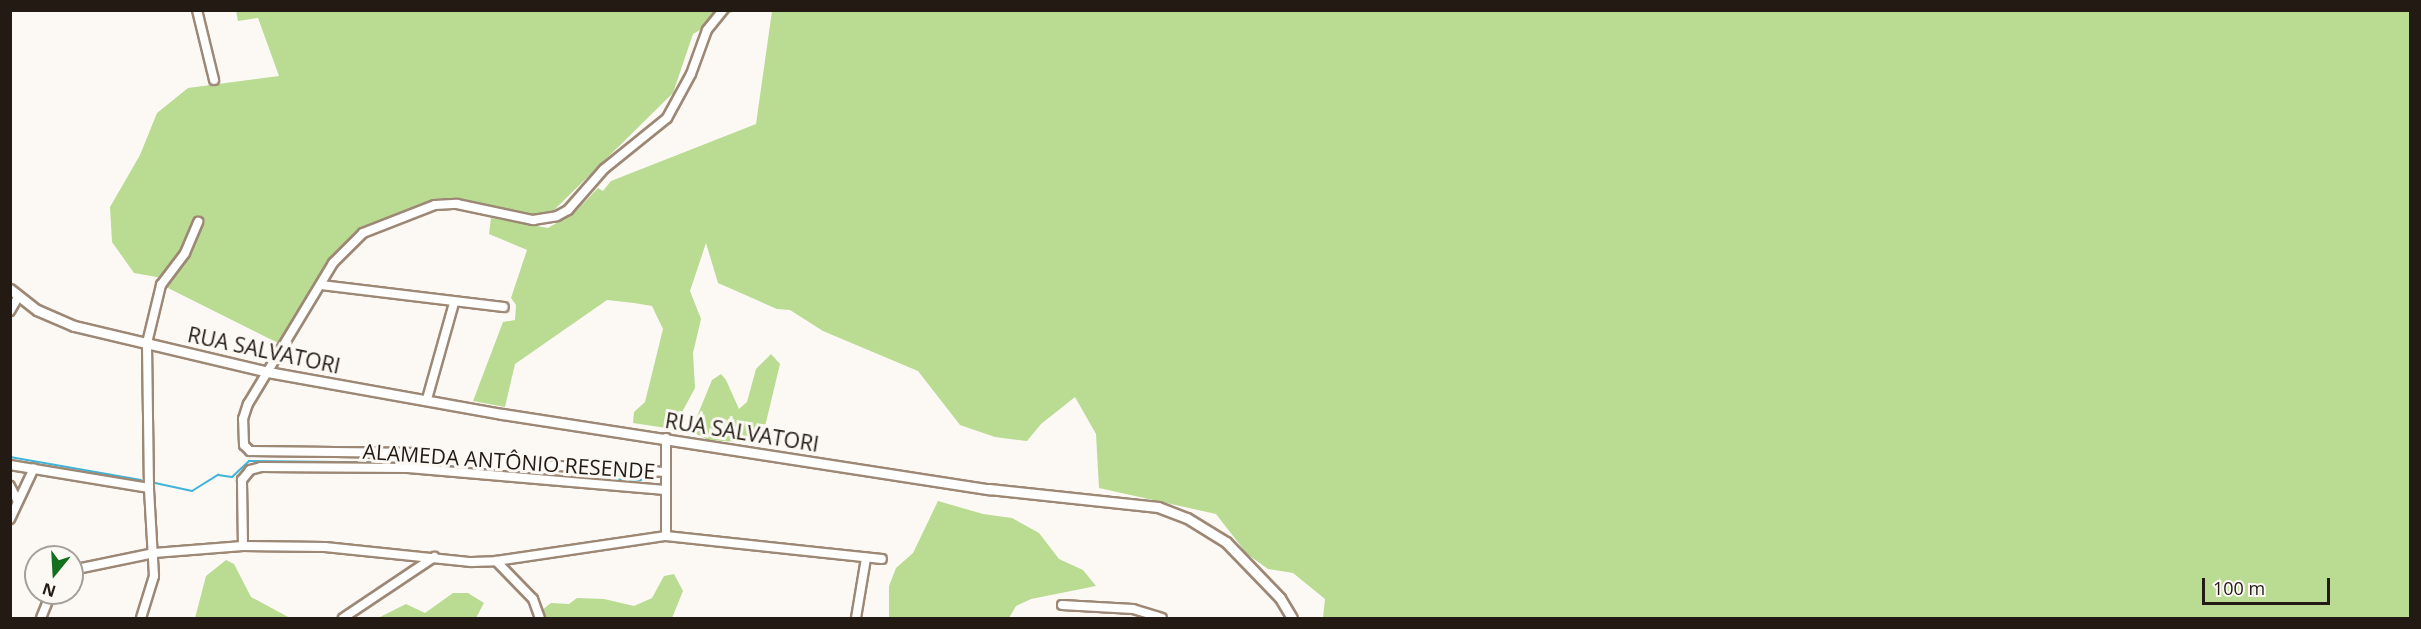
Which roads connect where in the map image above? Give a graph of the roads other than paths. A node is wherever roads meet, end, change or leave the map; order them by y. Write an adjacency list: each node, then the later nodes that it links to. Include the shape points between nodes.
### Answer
1 (197, 10): 3 (street)
2 (723, 10): 5 (street, via 707,30 691,74 667,118 604,170 568,210 533,220 457,204 407,213 363,233 333,263)
3 (214, 80)
4 (198, 222): 11 (street, via 185,253 161,285)
5 (321, 285): 8 (street); 12 (street)
6 (10, 289): 7 (street, RUA SALVATORI)
7 (18, 297): 10 (street); 11 (street, RUA SALVATORI, via 74,326)
8 (454, 303): 9 (street); 13 (street)
9 (504, 307)
10 (10, 311)
11 (147, 343): 12 (street, RUA SALVATORI); 21 (street)
12 (268, 372): 13 (street, RUA SALVATORI); 15 (street, ALAMEDA ANTÔNIO RESENDE, via 248,404 242,425 246,449 261,453)
13 (427, 399): 14 (street, RUA SALVATORI)
14 (666, 438): 19 (street); 40 (street, RUA SALVATORI, via 989,489 1158,507 1226,542 1280,598)
15 (418, 453)
16 (10, 465): 18 (street)
17 (540, 465): 19 (street, ALAMEDA ANTÔNIO RESENDE)
18 (34, 468): 21 (street); 23 (street)
19 (666, 472): 22 (street)
20 (10, 486): 23 (street)
21 (148, 488): 27 (street)
22 (665, 490): 25 (street); 26 (street, ALAMEDA ANTÔNIO RESENDE, via 408,468 261,467 250,470 242,480)
23 (17, 501): 24 (street)
24 (10, 519)
25 (666, 536): 29 (street); 31 (street)
26 (243, 546): 27 (street); 28 (street)
27 (154, 553): 32 (street); 35 (street, via 154,576)
28 (434, 557): 31 (street); 34 (street)
29 (866, 558): 30 (street); 38 (street)
30 (882, 559)
31 (496, 561): 37 (street, via 533,599)
32 (84, 568)
33 (1062, 605): 39 (street, via 1133,609)
34 (352, 616): 36 (street)
35 (141, 618)
36 (343, 618)
37 (540, 618)
38 (856, 618)
39 (1162, 618)
40 (1292, 618)

